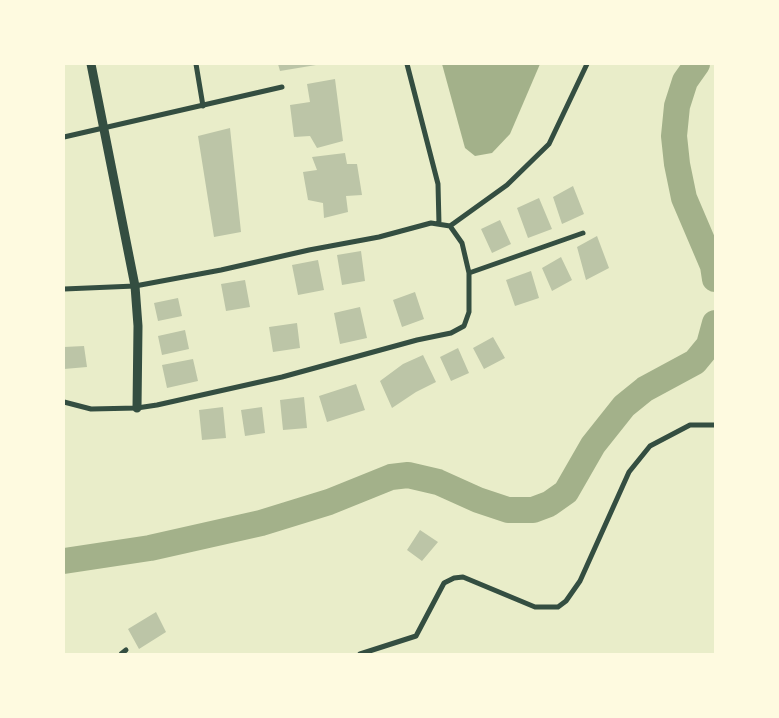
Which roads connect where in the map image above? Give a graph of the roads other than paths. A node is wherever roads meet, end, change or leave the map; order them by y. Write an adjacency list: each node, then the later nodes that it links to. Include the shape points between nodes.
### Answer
1 (91, 64): 7 (street)
2 (196, 64): 6 (street)
3 (407, 64): 9 (street, via 438,184)
4 (587, 64): 10 (street, via 549,144 507,185)
5 (282, 87): 6 (street)
6 (203, 106): 7 (street)
7 (104, 129): 8 (street); 13 (street)
8 (64, 137)
9 (439, 224): 10 (street); 13 (street, via 431,223 379,237)
10 (450, 226): 12 (street, via 462,243)
11 (583, 233): 12 (street)
12 (469, 274): 16 (street, via 469,312 464,326 451,334 272,379)
13 (135, 286): 14 (street); 16 (street, via 138,326)
14 (64, 288)
15 (64, 402): 16 (street, via 91,409)
16 (136, 408)
17 (715, 424): 20 (street, via 690,425 650,446 628,472 580,581 558,607 535,607 463,577 454,578 444,583 416,636)
18 (126, 650): 19 (street)
19 (121, 654)
20 (360, 654)

